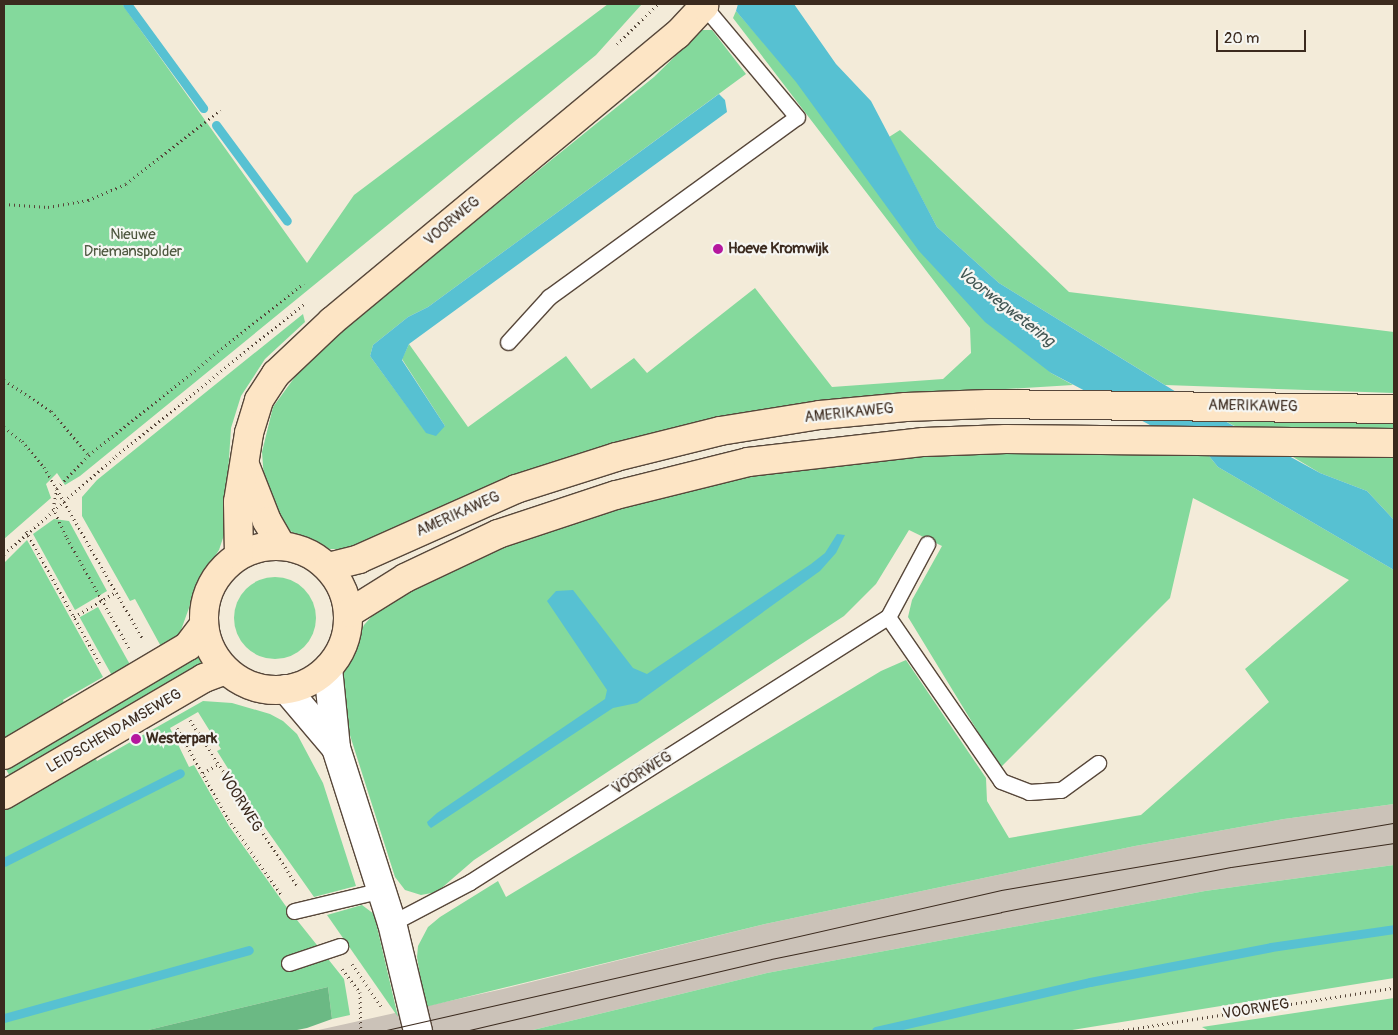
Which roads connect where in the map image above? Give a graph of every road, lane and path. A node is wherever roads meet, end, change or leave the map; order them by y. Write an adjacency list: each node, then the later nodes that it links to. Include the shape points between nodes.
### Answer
1 (704, 5): 5 (lane, VOORWEG, via 798,117 549,297); 11 (main road, VOORWEG, via 677,34 304,346 276,374 258,400)
2 (220, 110): 3 (path, via 126,184 88,200 56,206)
3 (4, 204)
4 (304, 282): 10 (path)
5 (508, 342)
6 (4, 380): 10 (path, via 51,411)
7 (1394, 409): 20 (main road, AMERIKAWEG, via 1066,404 906,407 820,415 720,431 616,457 516,489 359,559)
8 (4, 427): 12 (path, via 37,457)
9 (1394, 443): 23 (main road, via 1006,439 924,442 748,462 616,495 498,534 405,578)
10 (89, 455): 12 (path)
11 (245, 465): 17 (main road, VOORWEG, via 267,520); 19 (main road, VOORWEG, via 238,502)
12 (57, 488): 13 (path); 14 (path)
13 (65, 501): 14 (path); 21 (path)
14 (53, 508): 15 (path); 22 (path)
15 (26, 532): 18 (path); 24 (path)
16 (928, 544): 25 (lane, VOORWEG)
17 (282, 545): 19 (main road, via 260,547); 20 (main road, via 307,552)
18 (4, 554)
19 (239, 556): 26 (main road, via 221,570 209,590)
20 (328, 567): 23 (main road, via 342,588)
21 (116, 592): 22 (path); 27 (path)
22 (102, 599): 24 (path); 28 (path)
23 (349, 613): 30 (main road, via 344,643)
24 (74, 617): 29 (path)
25 (888, 617): 37 (lane, via 1001,782 1029,792 1061,790); 43 (lane, VOORWEG, via 470,882)
26 (204, 625): 31 (main road, via 208,642); 36 (main road, via 188,646)
27 (145, 642)
28 (130, 650)
29 (101, 665)
30 (328, 668): 32 (main road, via 301,686); 35 (street)
31 (226, 670): 32 (main road, via 254,687); 39 (main road, LEIDSCHENDAMSEWEG, via 204,678)
32 (286, 690): 35 (street)
33 (190, 720): 38 (path, VOORWEG)
34 (177, 727): 38 (path, via 203,773)
35 (336, 748): 40 (street)
36 (4, 755)
37 (1098, 763)
38 (217, 765): 41 (path, VOORWEG)
39 (4, 795)
40 (382, 890): 41 (lane); 43 (street)
41 (312, 907): 42 (lane)
42 (294, 911)
43 (392, 923): 48 (street)
44 (340, 946): 45 (lane); 47 (path)
45 (289, 963)
46 (1394, 988): 49 (path, VOORWEG)
47 (384, 1011)
48 (418, 1031)
49 (1118, 1031)

